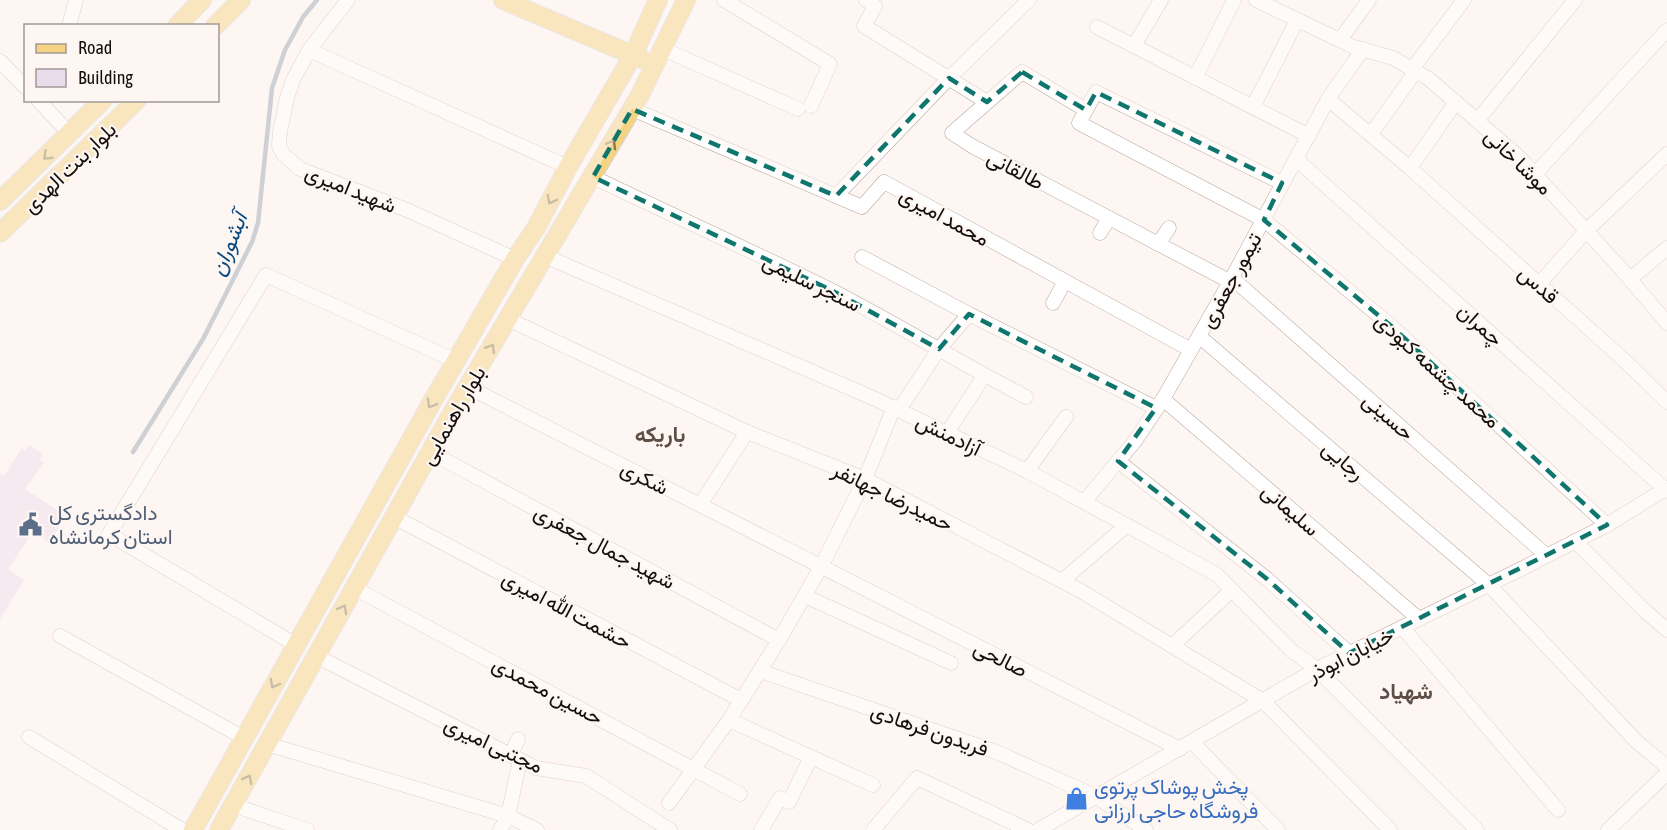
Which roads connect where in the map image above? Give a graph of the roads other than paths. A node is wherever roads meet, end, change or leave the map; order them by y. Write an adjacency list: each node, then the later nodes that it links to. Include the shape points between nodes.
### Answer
1 (76, 0): 18 (street)
2 (202, 0): 19 (main road)
3 (241, 0): 20 (main road)
4 (348, 0): 26 (street, شهید امیری)
5 (503, 0): 27 (main road)
6 (658, 0): 27 (main road, بلوار راهنمایی)
7 (686, 0): 28 (main road, بلوار راهنمایی)
8 (724, 0): 28 (street, via 830,64 805,107)
9 (866, 0): 31 (street, via 875,6 864,26)
10 (1029, 0): 31 (street)
11 (1161, 0): 24 (street)
12 (1234, 0): 32 (street)
13 (1369, 0): 23 (street)
14 (1464, 0): 30 (street)
15 (1575, 0): 43 (street)
16 (1265, 2): 17 (street, موشا خانی)
17 (1298, 20): 23 (street, موشا خانی); 40 (street)
18 (70, 24)
19 (179, 24)
20 (217, 24)
21 (1097, 27): 24 (street)
22 (1667, 30): 51 (street)
23 (1340, 40): 25 (street, موشا خانی)
24 (1134, 46): 32 (street)
25 (1363, 49): 30 (street, موشا خانی, via 1393,58); 34 (street, تیمور جعفری)
26 (309, 50): 49 (street); 66 (street, شهید امیری, via 293,80 280,132 279,146 287,159 300,169 407,210)
27 (633, 56): 28 (main road); 49 (main road, بلوار راهنمایی)
28 (659, 57): 41 (main road, بلوار راهنمایی)
29 (0, 61): 33 (street)
30 (1414, 70): 38 (street, موشا خانی); 45 (street)
31 (950, 78): 37 (street); 54 (street)
32 (1195, 78): 40 (street)
33 (24, 86)
34 (1328, 99): 45 (street, قدس); 46 (street, تیمور جعفری)
35 (101, 102): 44 (main road, بلوار بنت الهدی)
36 (135, 102): 60 (main road, بلوار بنت الهدی)
37 (987, 102): 42 (street, طالقانی, via 1022,72); 56 (street, طالقانی, via 952,133)
38 (1456, 102): 43 (street, موشا خانی); 50 (street)
39 (42, 103): 44 (street)
40 (1253, 107): 46 (street)
41 (632, 109): 52 (main road, بلوار راهنمایی, one-way to 41); 54 (street, محمد امیری)
42 (1086, 110): 53 (street, via 1096,92); 57 (street, محمد چشمه کبودی, via 1079,123)
43 (1477, 120): 51 (street, موشا خانی)
44 (70, 134): 55 (main road, بلوار بنت الهدی, one-way to 55)
45 (1371, 134): 50 (street, قدس)
46 (1309, 136): 48 (street, تیمور جعفری)
47 (1667, 154): 59 (street)
48 (1296, 159): 53 (street, تیمور جعفری); 92 (street, چمران)
49 (568, 167): 66 (main road, بلوار راهنمایی, one-way to 66)
50 (1410, 168): 70 (street, قدس)
51 (1535, 174): 59 (street, موشا خانی)
52 (593, 177): 64 (main road, بلوار راهنمایی); 76 (street, سنجر سلیمی, via 831,290)
53 (1282, 183): 57 (street, تیمور جعفری)
54 (836, 196): 69 (street, محمد امیری, via 862,207 884,182)
55 (0, 201)
56 (1109, 218): 61 (street); 62 (street, طالقانی)
57 (1264, 220): 68 (street, تیمور جعفری); 97 (street, محمد چشمه کبودی, via 1390,325)
58 (1169, 228): 62 (street)
59 (1586, 231): 67 (street, موشا خانی); 70 (street)
60 (0, 233)
61 (1100, 233)
62 (1158, 244): 68 (street, طالقانی)
63 (1667, 248): 67 (street)
64 (545, 256): 73 (main road, بلوار راهنمایی); 84 (street, آزادمنش)
65 (862, 256): 72 (street)
66 (515, 259): 78 (main road, بلوار راهنمایی)
67 (1630, 279): 74 (street, موشا خانی)
68 (1231, 280): 75 (street, تیمور جعفری); 99 (street, حسینی)
69 (1065, 281): 71 (street); 77 (street, محمد امیری)
70 (1539, 284): 82 (street, قدس)
71 (1053, 303)
72 (969, 314): 76 (street); 83 (street)
73 (508, 318): 80 (main road, بلوار راهنمایی, one-way to 73); 86 (street, حمیدرضا جهانفر)
74 (1667, 323)
75 (1199, 336): 77 (street, تیمور جعفری); 102 (street, رجایی)
76 (939, 349): 79 (street, سنجر سلیمی); 84 (street)
77 (1191, 350): 83 (street, تیمور جعفری)
78 (456, 361): 111 (main road, بلوار راهنمایی, one-way to 111); 111 (street, via 266,275 109,534)
79 (984, 376): 81 (street, سنجر سلیمی); 87 (street)
80 (468, 387): 88 (main road, بلوار راهنمایی); 94 (street, شکری)
81 (1026, 397)
82 (1667, 402)
83 (1160, 404): 89 (street, تیمور جعفری); 106 (street, سلیمانی)
84 (896, 409): 87 (street, آزادمنش); 91 (street)
85 (1066, 417): 90 (street)
86 (747, 432): 91 (street, حمیدرضا جهانفر); 94 (street)
87 (947, 433): 90 (street, آزادمنش)
88 (430, 452): 95 (main road, بلوار راهنمایی); 110 (street, شهید جمال جعفری)
89 (1118, 460): 93 (street, تیمور جعفری); 113 (street, via 1267,579)
90 (1027, 471): 93 (street, آزادمنش)
91 (865, 479): 100 (street); 101 (street, حمیدرضا جهانفر)
92 (1666, 489): 97 (street, خیابان ابوذر)
93 (1084, 502): 96 (street, آزادمنش)
94 (700, 505): 100 (street, شکری)
95 (394, 517): 103 (main road, بلوار راهنمایی); 118 (street, حشمت الله امیری)
96 (1126, 525): 101 (street); 104 (street, آزادمنش, via 1216,574)
97 (1607, 525): 98 (street, خیابان ابوذر)
98 (1575, 541): 99 (street, خیابان ابوذر); 108 (street)
99 (1546, 555): 102 (street, خیابان ابوذر)
100 (821, 567): 105 (street); 125 (street, صالحی)
101 (1062, 581): 112 (street, حمیدرضا جهانفر)
102 (1489, 585): 106 (street, خیابان ابوذر); 128 (street, رجایی, via 1636,741)
103 (354, 588): 114 (main road, بلوار راهنمایی, one-way to 103); 129 (street, حسین محمدی)
104 (1232, 590): 112 (street); 116 (street, آزادمنش, via 1292,651)
105 (805, 596): 110 (street); 115 (street)
106 (1419, 619): 107 (street, خیابان ابوذر)
107 (1402, 627): 113 (street, خیابان ابوذر); 136 (street)
108 (1667, 630)
109 (60, 636): 122 (street)
110 (779, 640): 117 (street)
111 (296, 645): 122 (main road, بلوار راهنمایی, one-way to 122)
112 (1172, 646): 119 (street, حمیدرضا جهانفر)
113 (1349, 653): 116 (street, خیابان ابوذر)
114 (316, 656): 124 (main road, بلوار راهنمایی); 127 (street, مجتبی امیری)
115 (951, 663)
116 (1317, 669): 119 (street, خیابان ابوذر); 152 (street, آزادمنش)
117 (760, 671): 118 (street); 133 (street, فریدون فرهادی, via 994,752)
118 (741, 700): 120 (street)
119 (1263, 701): 125 (street, خیابان ابوذر); 151 (street, حمیدرضا جهانفر)
120 (729, 720): 126 (street); 129 (street)
121 (29, 737): 138 (street)
122 (244, 738): 139 (main road, بلوار راهنمایی)
123 (518, 739): 127 (street)
124 (267, 744): 135 (main road, بلوار راهنمایی, one-way to 124); 137 (street)
125 (1186, 745): 133 (street, خیابان ابوذر); 150 (street, صالحی)
126 (811, 757): 131 (street); 145 (street, via 789,802 780,798)
127 (516, 758): 137 (street); 144 (street, مجتبی امیری, via 536,768 586,777)
128 (1667, 766)
129 (694, 768): 132 (street, حسین محمدی); 134 (street)
130 (1667, 773): 153 (street)
131 (873, 785)
132 (741, 794)
133 (1095, 796): 148 (street, خیابان ابوذر); 149 (street, فریدون فرهادی)
134 (669, 803)
135 (233, 805): 140 (main road, بلوار راهنمایی); 141 (street)
136 (1558, 810)
137 (508, 816): 142 (street); 143 (street)
138 (182, 830)
139 (192, 830)
140 (219, 830)
141 (307, 830)
142 (500, 830)
143 (537, 830)
144 (670, 830)
145 (761, 830)
146 (873, 830): 147 (street, via 917,778)
147 (1028, 830)
148 (1038, 830)
149 (1146, 830)
150 (1278, 830)
151 (1390, 830)
152 (1477, 830)
153 (1608, 830)

